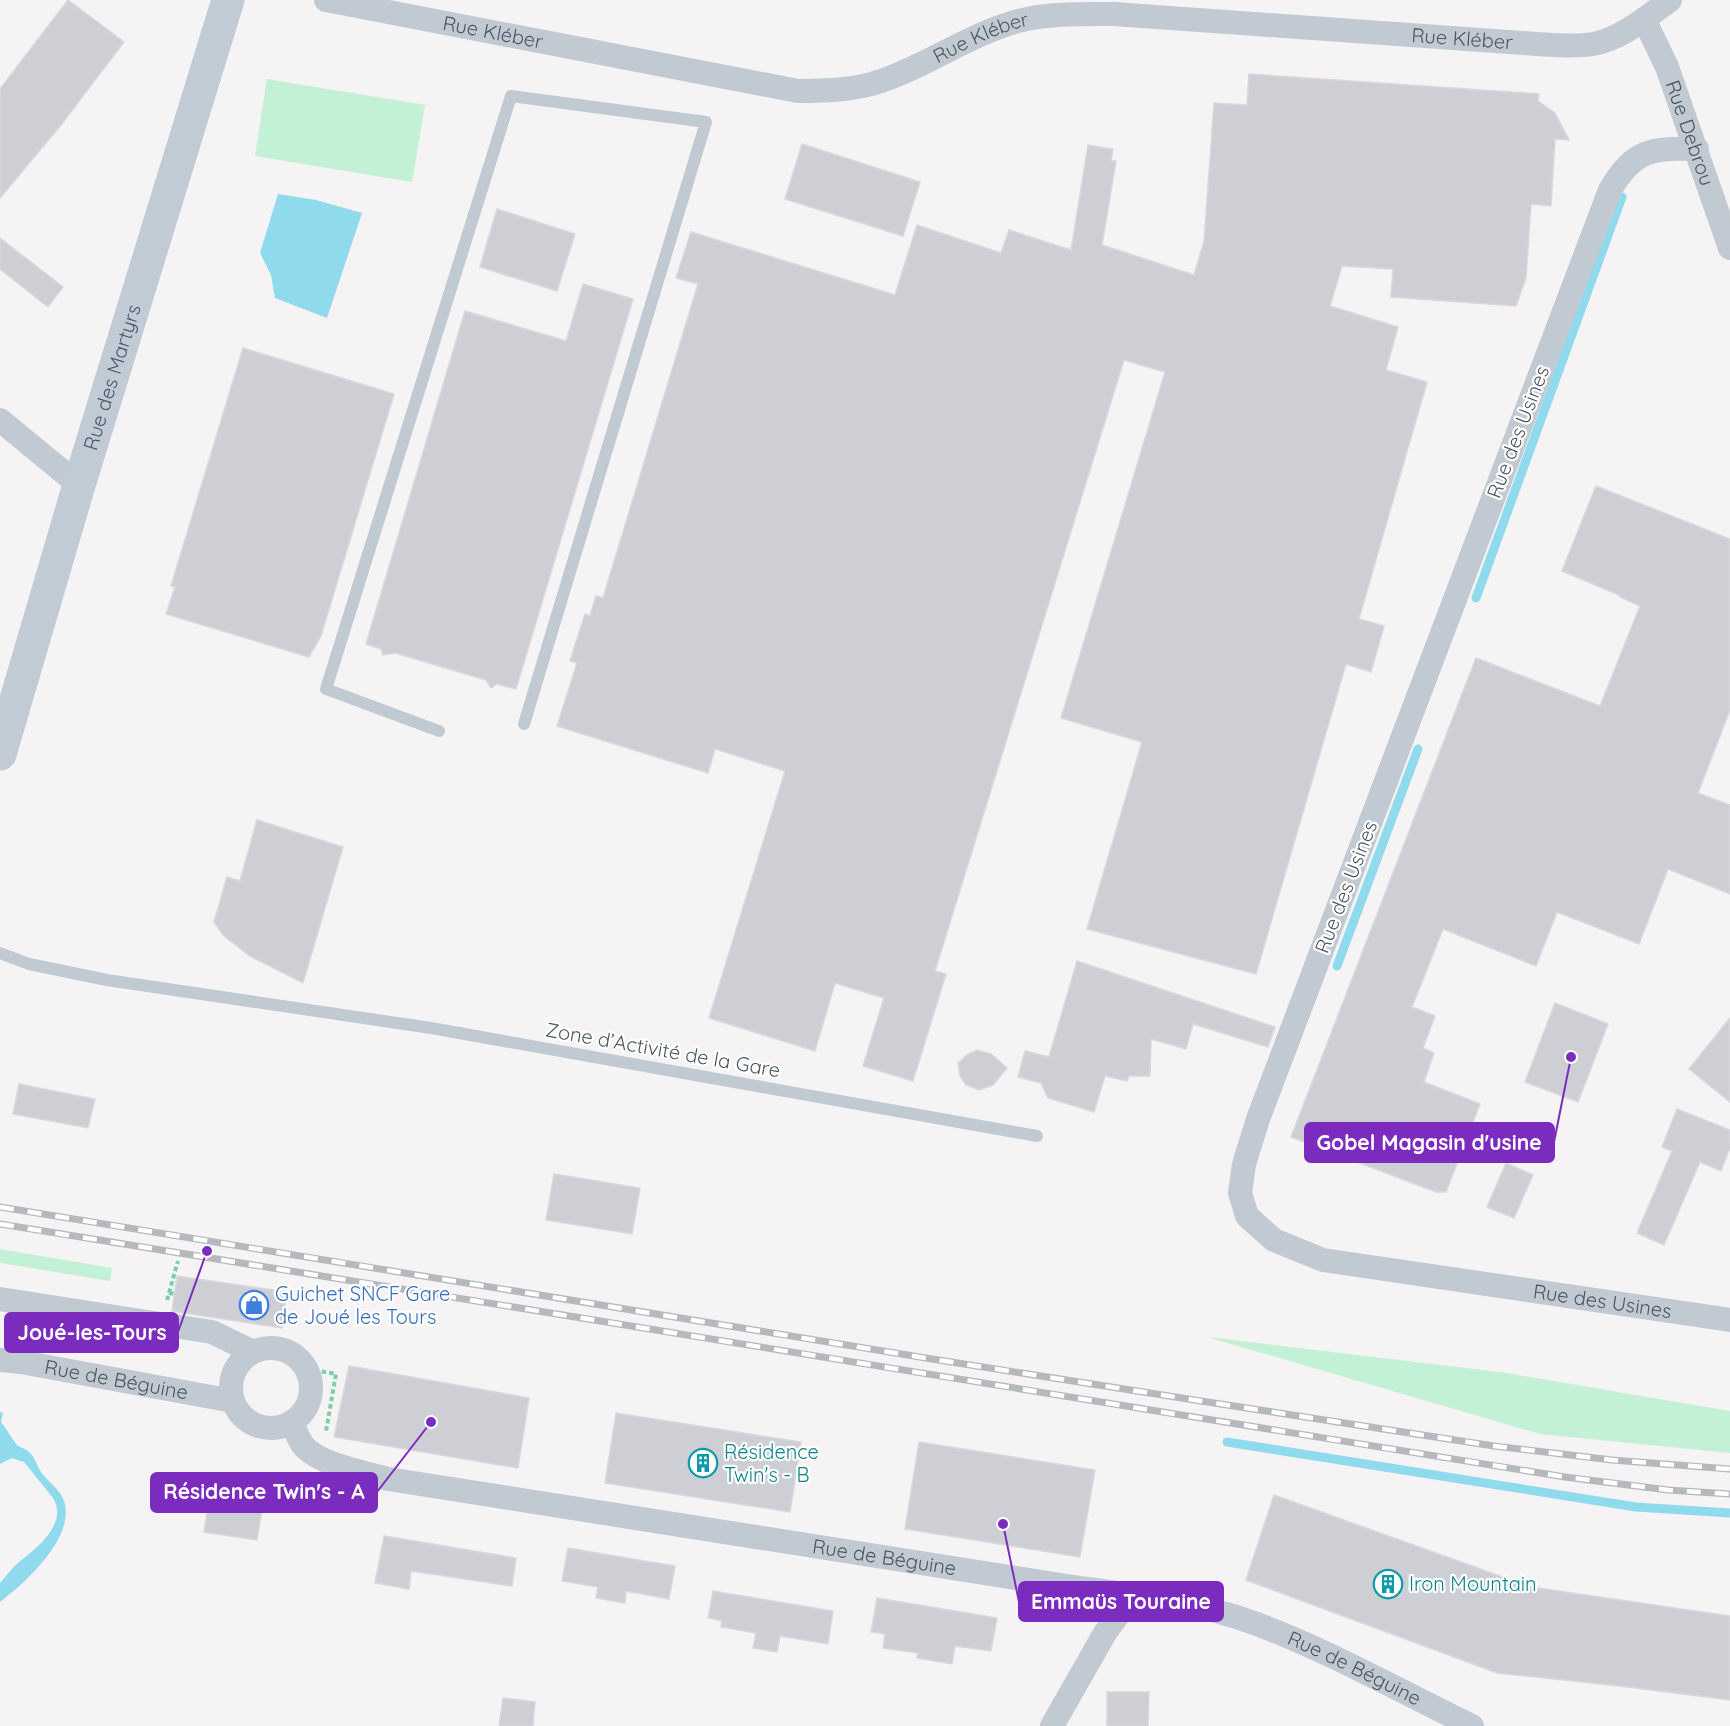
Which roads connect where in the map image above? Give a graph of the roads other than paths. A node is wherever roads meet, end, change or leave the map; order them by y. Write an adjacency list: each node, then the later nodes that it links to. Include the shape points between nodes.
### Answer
1 (228, 0): 8 (main road, Rue des Martyrs)
2 (326, 0): 4 (street, Rue Kléber, via 810,91 881,81 996,28 1047,15 1114,14 1563,46 1609,39)
3 (1670, 0): 4 (street, Rue Kléber)
4 (1646, 10): 5 (street, Rue Debrou)
5 (1697, 148): 6 (street, Rue Debrou); 15 (street, Rue des Usines, via 1649,152 1630,162 1610,190 1258,1119 1244,1164 1240,1194 1247,1216 1274,1240 1323,1260)
6 (1730, 248)
7 (0, 420): 8 (street)
8 (79, 485): 11 (main road, Rue des Martyrs)
9 (524, 724): 10 (lane, via 706,122 511,96 326,689)
10 (440, 731)
11 (0, 754)
12 (0, 954): 13 (lane, Zone d’Activité de la Gare, via 107,980 431,1028)
13 (1037, 1136)
14 (0, 1299): 16 (street, via 213,1332)
15 (1730, 1320)
16 (253, 1352): 18 (street, via 236,1367 232,1378); 19 (street, via 280,1348 293,1353 307,1369 312,1388 310,1402)
17 (0, 1360): 18 (street, Rue de Béguine)
18 (233, 1401): 19 (street, via 238,1412 257,1426 281,1427)
19 (292, 1423): 20 (street, Rue de Béguine, via 312,1453 334,1464 388,1479)
20 (1132, 1596): 21 (street, via 1105,1633); 22 (street, Rue de Béguine, via 1180,1602 1253,1622)
21 (1052, 1726)
22 (1472, 1726)

